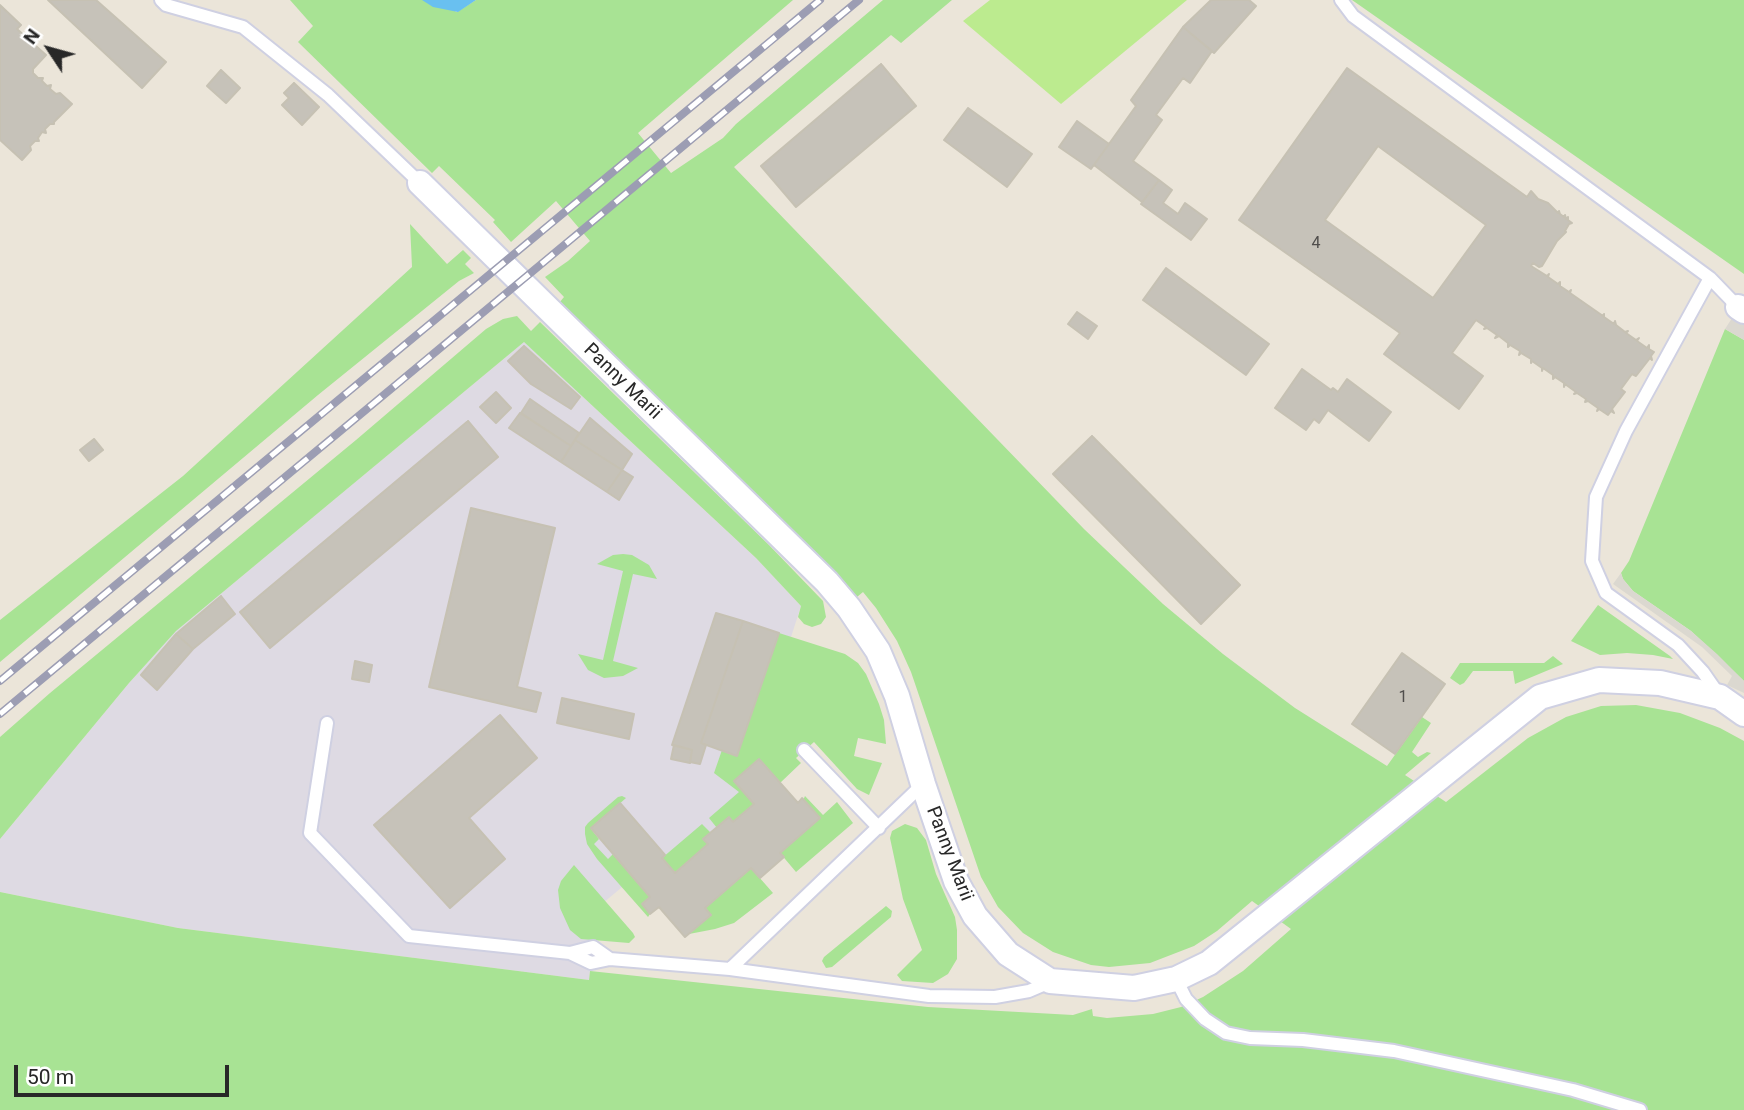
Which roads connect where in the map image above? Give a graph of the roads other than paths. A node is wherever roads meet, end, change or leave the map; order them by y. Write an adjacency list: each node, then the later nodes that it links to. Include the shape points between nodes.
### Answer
1 (161, 0): 3 (lane, via 243,27 328,95)
2 (1341, 0): 4 (lane, via 1353,16)
3 (420, 183): 10 (street, Panny Marii, via 849,608 878,651 897,696)
4 (1710, 278): 5 (lane); 6 (lane, via 1626,431 1596,497 1592,561 1606,593 1678,645)
5 (1741, 309)
6 (1720, 697): 7 (street, Panny Marii); 13 (street, Panny Marii, via 1660,683 1599,680 1540,697 1209,963)
7 (1744, 715)
8 (327, 723): 12 (lane, via 310,834 410,936 570,953 591,963 610,959)
9 (804, 750): 11 (lane)
10 (923, 785): 11 (lane); 14 (street, Panny Marii, via 956,881 975,916 1008,954)
11 (879, 828): 12 (lane)
12 (730, 969): 14 (lane, via 929,996 995,997 1029,991)
13 (1176, 979): 14 (street, Panny Marii, via 1134,988); 15 (lane, via 1186,999 1226,1033 1394,1051 1573,1090)
14 (1050, 981)
15 (1640, 1110)

